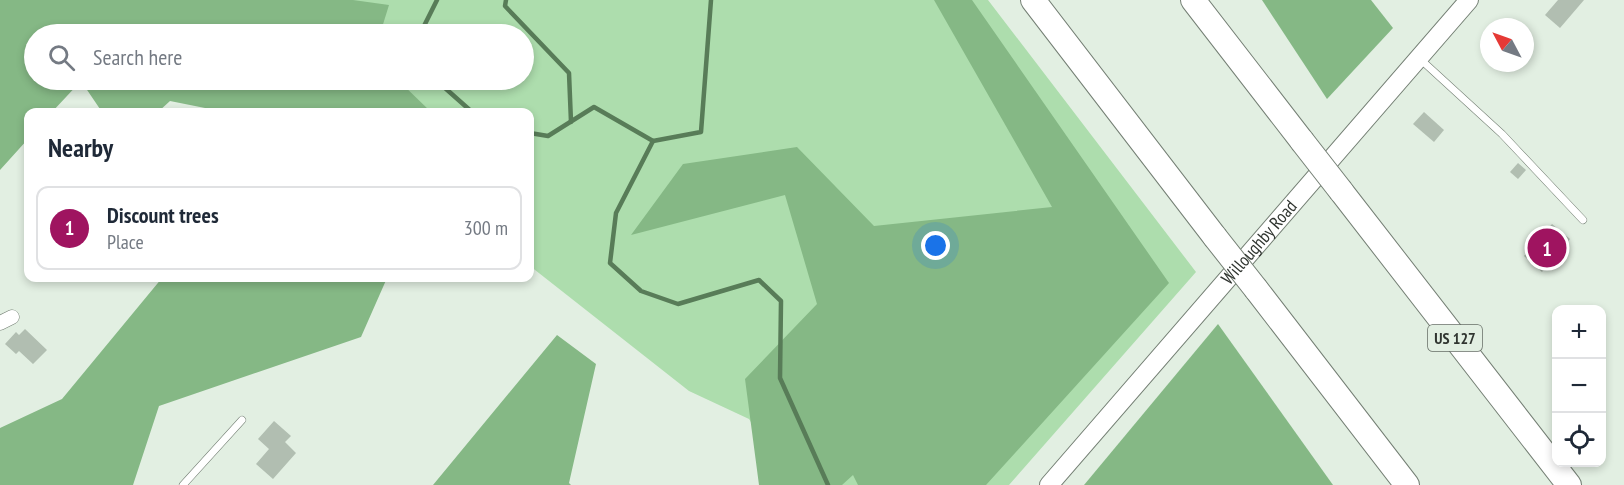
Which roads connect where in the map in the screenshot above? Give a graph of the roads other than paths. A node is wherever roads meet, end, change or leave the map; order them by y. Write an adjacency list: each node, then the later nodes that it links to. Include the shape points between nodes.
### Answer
1 (1033, 0): 9 (highway, bridge)
2 (1193, 0): 10 (highway, US 127, bridge)
3 (1468, 0): 4 (street, Willoughby Road)
4 (1419, 58): 5 (lane, via 1502,134); 8 (street, Willoughby Road)
5 (1583, 220)
6 (243, 420): 7 (lane)
7 (183, 485)
8 (1049, 485)
9 (1407, 485)
10 (1569, 485)

